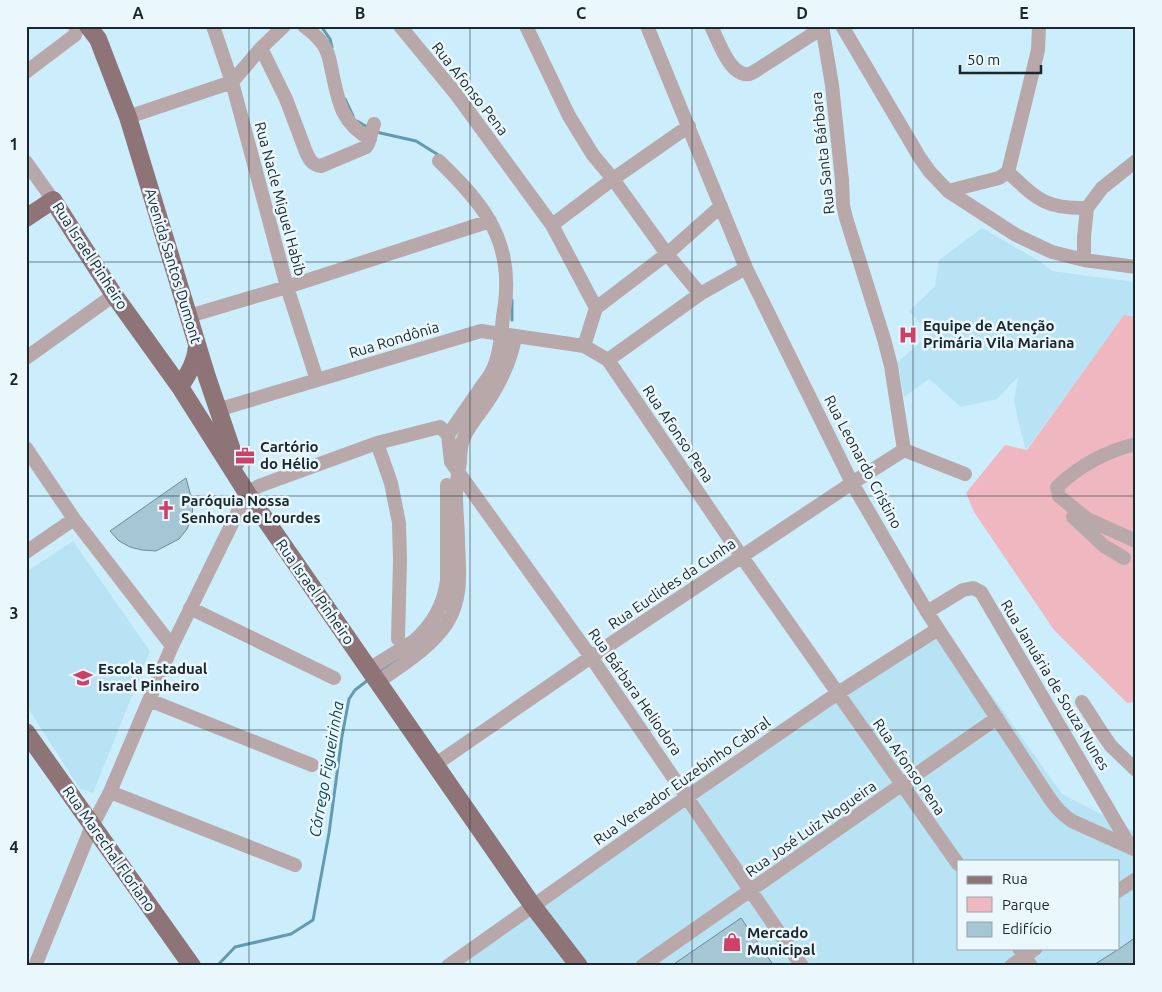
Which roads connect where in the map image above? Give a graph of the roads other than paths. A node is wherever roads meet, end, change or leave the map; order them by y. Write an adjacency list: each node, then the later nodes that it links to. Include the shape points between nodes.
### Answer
1 (75, 26): 14 (street, via 75,35)
2 (213, 26): 15 (street, Rua Nacle Miguel Habib)
3 (284, 26): 13 (street)
4 (304, 26): 19 (street, via 319,38 327,51 340,107 348,122)
5 (400, 26): 31 (street, Rua Afonso Pena, via 456,94)
6 (526, 26): 24 (street, via 569,116 593,156)
7 (647, 26): 18 (street, Rua Leonardo Cristino)
8 (711, 26): 11 (street, via 727,60 747,74)
9 (842, 26): 25 (street, via 920,158)
10 (1039, 26): 23 (street, via 1038,50)
11 (822, 27): 54 (street, Rua Santa Bárbara, via 832,85 844,205 891,366)
12 (95, 31): 16 (main road, Avenida Santos Dumont)
13 (261, 48): 15 (street); 19 (street, via 314,164 321,166 363,148)
14 (26, 72)
15 (232, 82): 16 (street); 36 (street, Rua Nacle Miguel Habib)
16 (128, 117): 40 (main road, Avenida Santos Dumont)
17 (374, 124): 19 (street)
18 (688, 126): 24 (street); 27 (street, Rua Leonardo Cristino)
19 (370, 139)
20 (439, 161): 30 (street, via 471,194)
21 (1136, 161): 28 (street, via 1102,188)
22 (26, 162): 26 (street, Rua Israel Pinheiro)
23 (1008, 172): 25 (street, via 999,178); 28 (street, via 1038,198 1064,208)
24 (613, 179): 31 (street); 32 (street)
25 (948, 191): 33 (street, via 1016,235 1052,252)
26 (53, 200): 29 (main road); 38 (main road, Rua Israel Pinheiro)
27 (721, 206): 32 (street); 35 (street, Rua Leonardo Cristino)
28 (1086, 208): 33 (street)
29 (26, 218)
30 (490, 221): 36 (street); 41 (street, via 499,238 505,263)
31 (552, 225): 39 (street, Rua Afonso Pena)
32 (667, 254): 37 (street); 39 (street)
33 (1084, 260): 34 (street)
34 (1136, 267)
35 (746, 268): 37 (street); 57 (street, Rua Leonardo Cristino)
36 (287, 287): 40 (street); 46 (street, Rua Nacle Miguel Habib)
37 (700, 294): 45 (street)
38 (114, 295): 44 (street); 48 (main road, Rua Israel Pinheiro)
39 (596, 308): 43 (street)
40 (189, 316): 42 (main road, Avenida Santos Dumont)
41 (508, 334): 43 (street, Rua Rondônia); 46 (street, Rua Rondônia, via 474,332); 50 (street, via 491,373); 55 (street, via 512,349 505,369 464,437)
42 (197, 343): 47 (main road, Avenida Santos Dumont); 48 (main road, via 195,360)
43 (584, 346): 45 (street, Rua Afonso Pena)
44 (26, 358)
45 (608, 360): 63 (street, Rua Afonso Pena)
46 (317, 380): 49 (street, Rua Rondônia)
47 (209, 383): 48 (main road, via 198,374); 48 (main road, via 206,394 197,397); 49 (main road, Avenida Santos Dumont)
48 (185, 386): 58 (main road, Rua Israel Pinheiro)
49 (218, 410): 58 (main road, Avenida Santos Dumont)
50 (448, 435): 51 (street, via 440,426); 55 (street, Rua Bárbara Heliodora)
51 (377, 443): 58 (street); 68 (street, via 391,483 399,523)
52 (1136, 444): 59 (street, via 1106,454 1069,475 1057,487)
53 (26, 448): 60 (street)
54 (904, 450): 56 (street); 57 (street)
55 (455, 467): 70 (street, Rua Bárbara Heliodora); 71 (street, via 448,484 447,580 443,602 420,636); 73 (street, via 459,578 453,610 445,625 427,645)
56 (965, 474)
57 (852, 483): 63 (street, Rua Euclides da Cunha); 66 (street, Rua Leonardo Cristino)
58 (247, 493): 65 (street); 71 (main road, Rua Israel Pinheiro)
59 (1059, 496): 61 (street, via 1088,519); 64 (street, via 1070,514 1104,546)
60 (74, 519): 62 (street); 69 (street)
61 (1136, 540)
62 (26, 552)
63 (742, 557): 70 (street, Rua Euclides da Cunha); 74 (street, Rua Afonso Pena)
64 (1124, 558)
65 (190, 608): 69 (street); 72 (street)
66 (927, 612): 67 (street, Rua Leonardo Cristino); 86 (street, Rua Januária de Souza Nunes, via 963,590 973,588 981,592)
67 (938, 629): 74 (street, Rua Vereador Euzebinho Cabral); 77 (street, Rua Leonardo Cristino)
68 (398, 639)
69 (172, 646): 75 (street)
70 (591, 657): 79 (street, Rua Euclides da Cunha); 84 (street, Rua Bárbara Heliodora)
71 (371, 664): 79 (main road, Rua Israel Pinheiro)
72 (334, 678)
73 (384, 678)
74 (838, 693): 82 (street, Rua Afonso Pena); 84 (street, Rua Vereador Euzebinho Cabral)
75 (149, 700): 80 (street); 83 (street)
76 (1082, 702): 81 (street, via 1111,746)
77 (998, 718): 82 (street, Rua José Luiz Nogueira); 86 (street, Rua Leonardo Cristino, via 1064,816)
78 (26, 732): 85 (main road, Rua Marechal Floriano)
79 (436, 764): 92 (main road, Rua Israel Pinheiro)
80 (312, 765)
81 (1136, 770)
82 (902, 785): 87 (street, Rua Afonso Pena); 91 (street, Rua José Luiz Nogueira)
83 (110, 792): 85 (street); 88 (street)
84 (687, 797): 91 (street, Rua Bárbara Heliodora); 92 (street, Rua Vereador Euzebinho Cabral)
85 (92, 826): 94 (street); 95 (main road, Rua Marechal Floriano)
86 (1134, 849)
87 (957, 863)
88 (295, 865)
89 (1136, 879): 90 (street)
90 (1120, 890)
91 (750, 891): 98 (street, Rua José Luiz Nogueira); 99 (street, Rua Bárbara Heliodora)
92 (533, 906): 96 (street, Rua Vereador Euzebinho Cabral); 97 (main road, Rua Israel Pinheiro)
93 (1027, 955): 100 (street)
94 (35, 966)
95 (192, 966)
96 (448, 966)
97 (579, 966)
98 (642, 966)
99 (802, 966)
100 (1011, 966)

